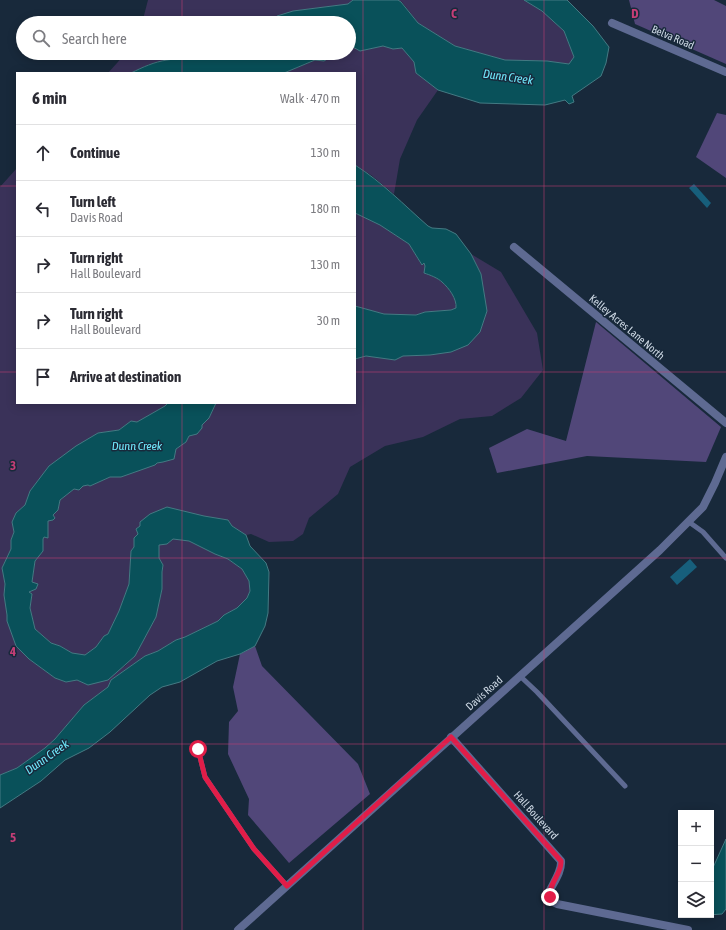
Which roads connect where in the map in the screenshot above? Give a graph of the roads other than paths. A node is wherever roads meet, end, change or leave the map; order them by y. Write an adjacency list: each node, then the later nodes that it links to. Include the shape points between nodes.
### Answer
1 (612, 23): 2 (street, Belva Road)
2 (726, 72)
3 (514, 247): 4 (street, Kelley Acres Lane North)
4 (726, 423)
5 (726, 457): 6 (street, Davis Road, via 710,495)
6 (689, 522): 7 (lane, via 703,532); 8 (street, Davis Road)
7 (726, 558)
8 (520, 676): 9 (street, Davis Road); 11 (lane)
9 (451, 737): 12 (street, Davis Road); 14 (street, Hall Boulevard, via 561,861 549,892 553,902)
10 (198, 749): 12 (lane, via 205,777 254,849)
11 (625, 786)
12 (287, 886): 13 (street, Davis Road)
13 (238, 930)
14 (688, 930)

